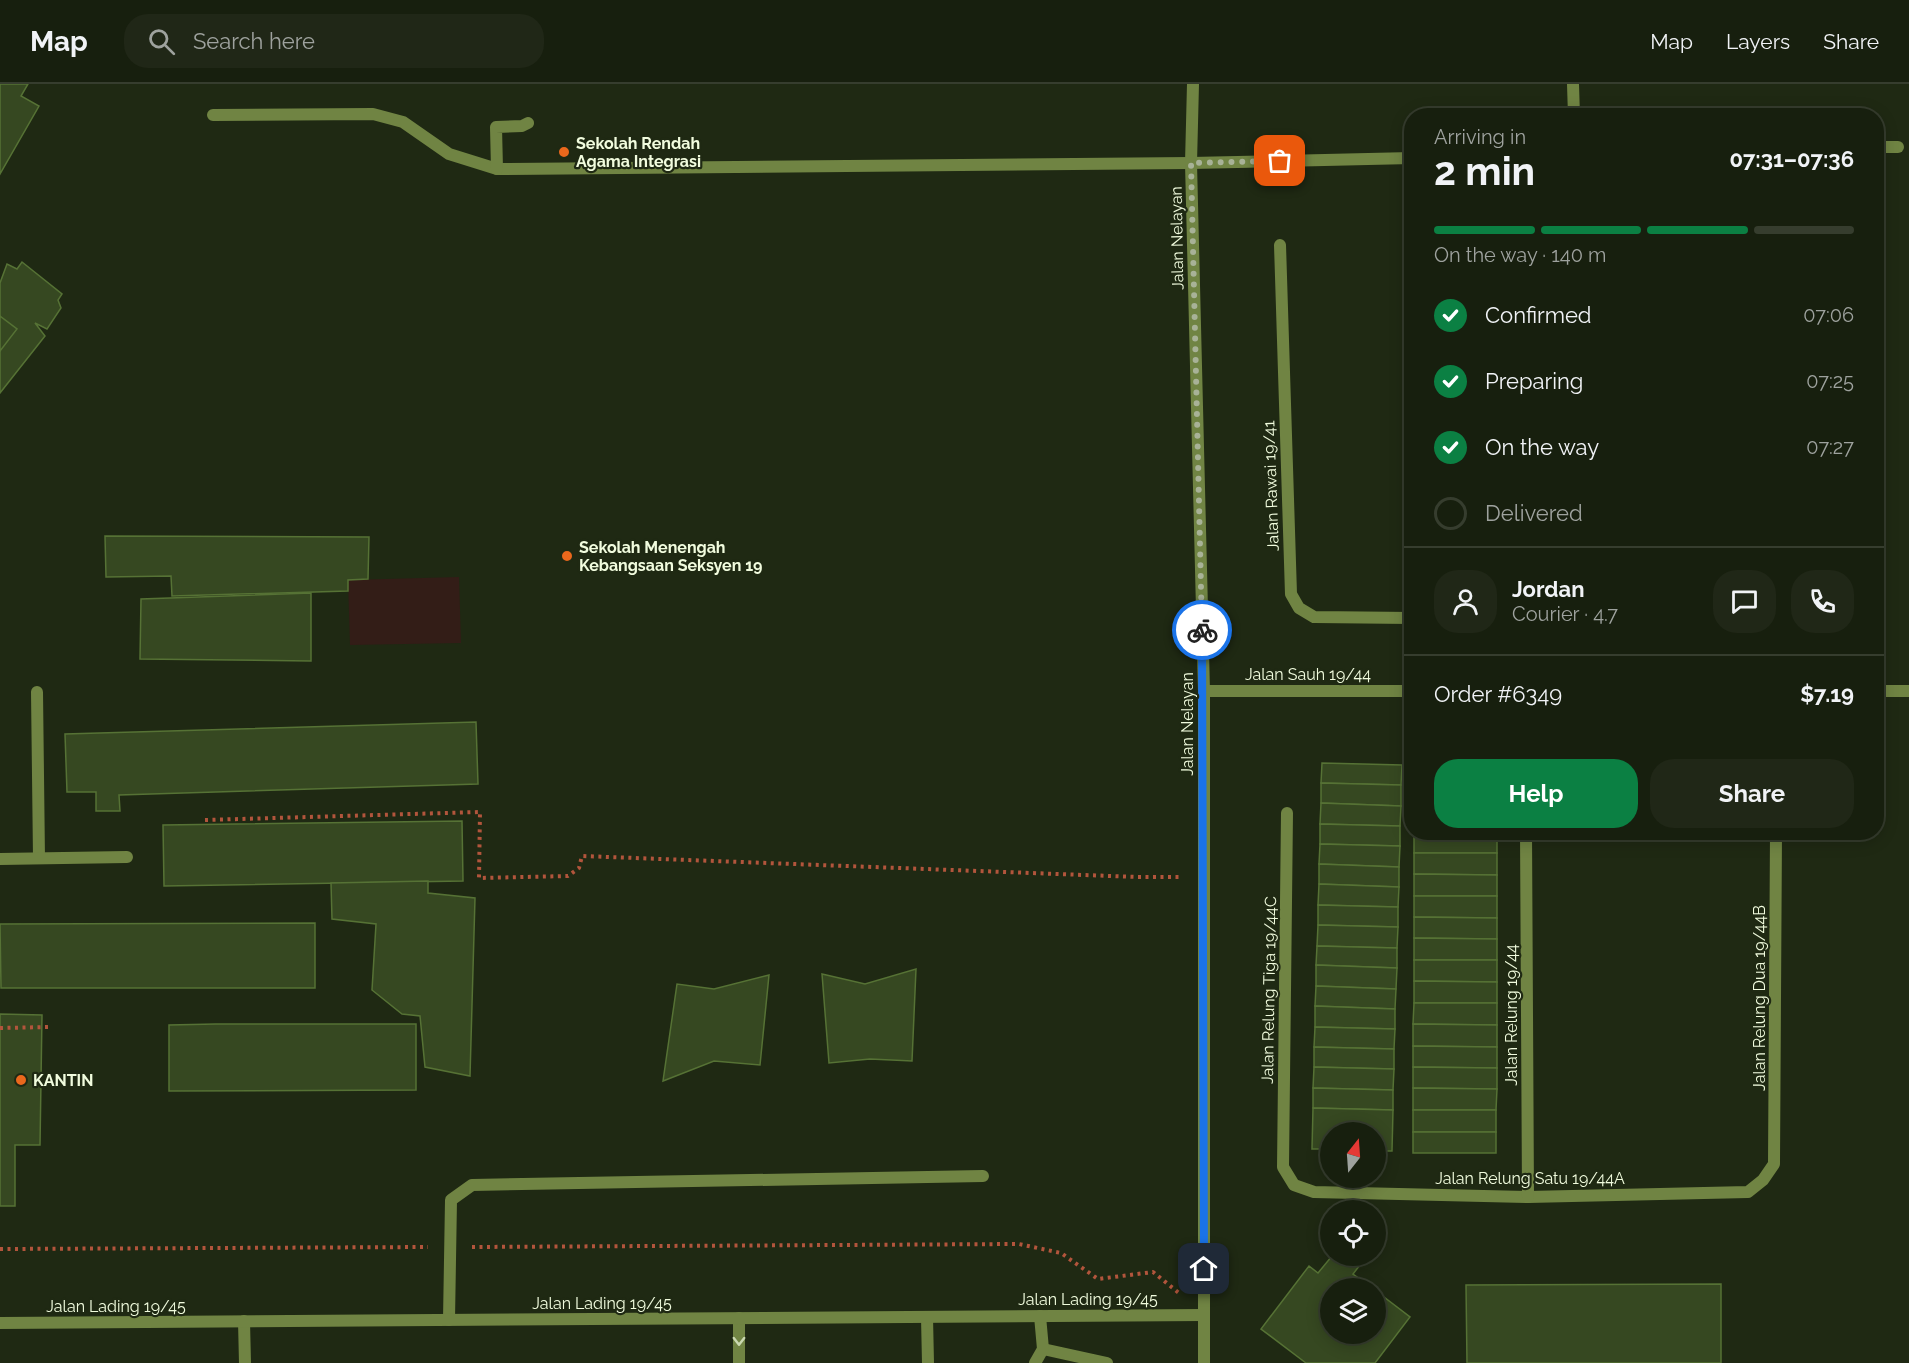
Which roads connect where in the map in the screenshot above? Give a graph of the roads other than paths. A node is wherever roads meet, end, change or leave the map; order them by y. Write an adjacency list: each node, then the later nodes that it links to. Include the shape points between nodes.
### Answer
1 (1193, 84): 9 (street, Jalan Nelayan)
2 (1573, 84): 3 (street)
3 (1574, 108)
4 (213, 114): 10 (street, via 373,114 403,122 449,154)
5 (528, 123): 10 (street, via 496,127)
6 (1884, 147): 7 (street)
7 (1898, 147)
8 (1404, 158): 9 (street)
9 (1191, 163): 10 (street); 13 (street, Jalan Nelayan)
10 (497, 169)
11 (1280, 245): 12 (street, Jalan Rawai 19/41, via 1291,594 1299,608 1314,617)
12 (1404, 618)
13 (1204, 691): 14 (street, Jalan Sauh 19/44); 28 (street, Jalan Nelayan)
14 (1404, 691)
15 (1884, 691): 16 (street)
16 (1909, 691)
17 (37, 692): 22 (street)
18 (1287, 813): 25 (street, Jalan Relung Tiga 19/44C)
19 (1526, 840): 27 (street, Jalan Relung 19/44)
20 (1776, 840): 24 (street, Jalan Relung Dua 19/44B)
21 (127, 857): 22 (street)
22 (39, 858): 23 (street)
23 (0, 859)
24 (1774, 1164): 27 (street, Jalan Relung Satu 19/44A, via 1748,1192)
25 (1284, 1167): 27 (street, Jalan Relung Satu 19/44A, via 1294,1185 1314,1192)
26 (983, 1176): 32 (street, via 472,1185 451,1200)
27 (1528, 1197)
28 (1204, 1315): 29 (street, Jalan Lading 19/45); 42 (street, Jalan Nelayan)
29 (1040, 1316): 30 (street, Jalan Lading 19/45); 35 (street)
30 (927, 1317): 31 (street, Jalan Lading 19/45); 39 (street)
31 (739, 1318): 32 (street, Jalan Lading 19/45); 38 (street, one-way to 38)
32 (449, 1320): 33 (street, Jalan Lading 19/45)
33 (244, 1322): 34 (street, Jalan Lading 19/45); 37 (street)
34 (0, 1323)
35 (1043, 1349): 36 (street); 40 (street)
36 (1068, 1358): 41 (street)
37 (245, 1363)
38 (739, 1363)
39 (928, 1363)
40 (1035, 1363)
41 (1107, 1363)
42 (1204, 1363)

